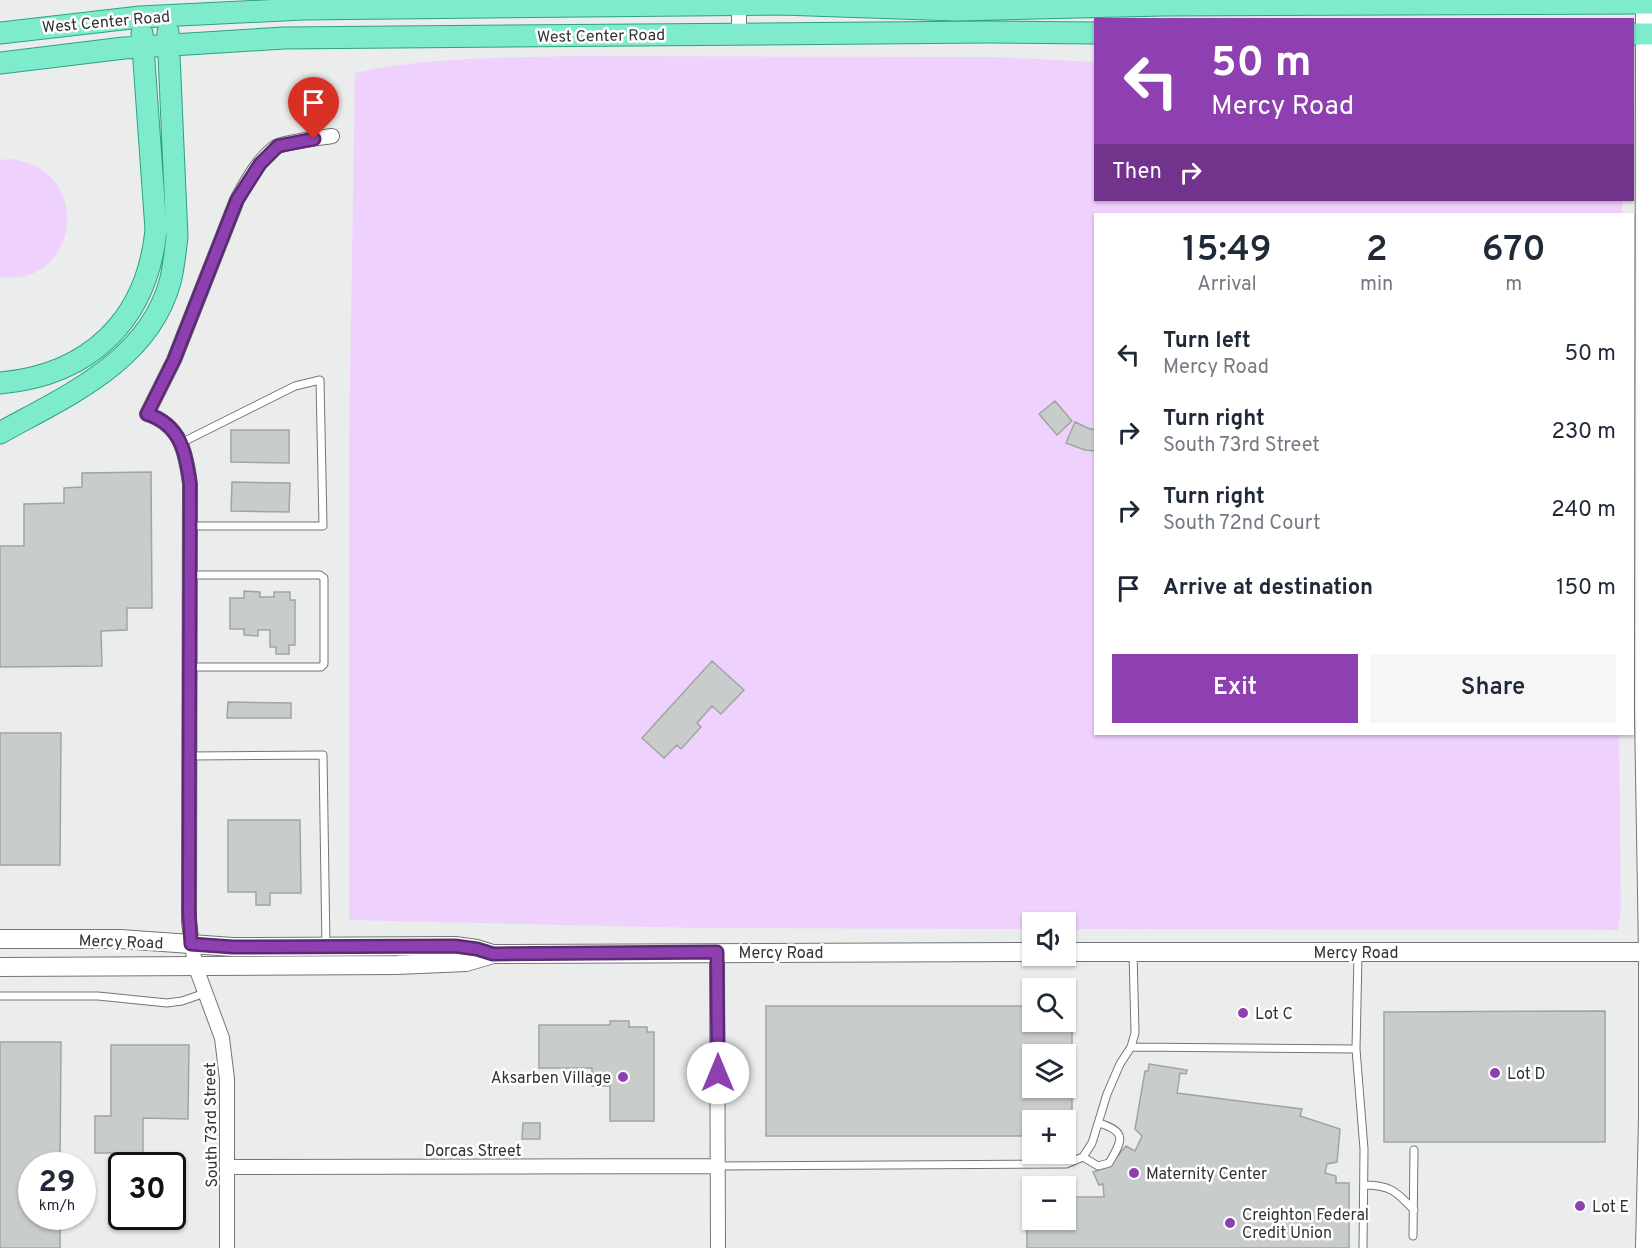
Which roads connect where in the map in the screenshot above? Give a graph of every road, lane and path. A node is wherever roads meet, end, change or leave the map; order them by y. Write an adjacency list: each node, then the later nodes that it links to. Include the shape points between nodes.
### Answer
1 (739, 2): 2 (main road, West Center Road, via 956,10); 3 (main road, West Center Road); 8 (street)
2 (1647, 2): 9 (main road)
3 (348, 4): 4 (main road, West Center Road)
4 (168, 15): 5 (main road, West Center Road); 10 (main road)
5 (140, 17): 6 (main road, West Center Road); 11 (main road)
6 (0, 33)
7 (1094, 33): 8 (main road, West Center Road)
8 (739, 34): 10 (main road, West Center Road, via 284,38)
9 (1643, 34): 29 (main road)
10 (168, 44): 11 (main road, West Center Road); 15 (main road, via 177,237 175,262 163,303 138,343 99,376)
11 (143, 46): 12 (main road, West Center Road); 14 (main road, via 156,230 147,278 122,323 88,353 43,376)
12 (0, 63)
13 (332, 136): 16 (street, South 73rd Street, via 278,146 237,200 174,360 147,414 162,419)
14 (0, 382)
15 (0, 433)
16 (181, 443): 17 (street, South 73rd Street, via 188,465); 17 (lane, via 295,386 320,380 323,526)
17 (190, 526): 18 (street, South 73rd Street)
18 (190, 575): 19 (street, South 73rd Street); 19 (lane, via 321,575 324,664)
19 (190, 667): 20 (street, South 73rd Street)
20 (190, 756): 22 (street, South 73rd Street); 23 (lane, via 323,755)
21 (0, 939): 22 (main road, Mercy Road, via 120,939)
22 (191, 944): 23 (main road, Mercy Road); 31 (street, South 73rd Street)
23 (326, 946): 30 (main road, Mercy Road, via 455,946)
24 (1358, 951): 28 (main road, Mercy Road); 29 (main road, Mercy Road); 36 (lane)
25 (717, 952): 26 (main road, Mercy Road); 30 (main road, Mercy Road); 40 (street)
26 (1022, 952)
27 (1076, 952): 28 (main road, Mercy Road)
28 (1133, 952): 35 (lane)
29 (1648, 952): 48 (main road)
30 (493, 954): 31 (main road, Mercy Road, via 466,962 396,965)
31 (195, 965): 32 (main road, Mercy Road); 33 (street, South 73rd Street)
32 (0, 967)
33 (205, 993): 34 (lane, via 167,1003 98,996); 41 (street, South 73rd Street, via 218,1023 225,1054)
34 (0, 996)
35 (1131, 1047): 36 (lane); 37 (lane, via 1115,1074)
36 (1356, 1049): 42 (lane)
37 (1099, 1122): 39 (lane); 39 (lane, via 1113,1127 1120,1137 1119,1146 1109,1163 1098,1166)
38 (1414, 1150): 43 (lane)
39 (1083, 1157): 40 (lane, via 1066,1164)
40 (718, 1166): 41 (street, Dorcas Street); 46 (street)
41 (227, 1167): 45 (street, South 73rd Street)
42 (1364, 1185): 43 (lane, via 1395,1190); 47 (lane)
43 (1414, 1210): 44 (lane)
44 (1413, 1236)
45 (227, 1248)
46 (718, 1248)
47 (1363, 1248)
48 (1645, 1248)

